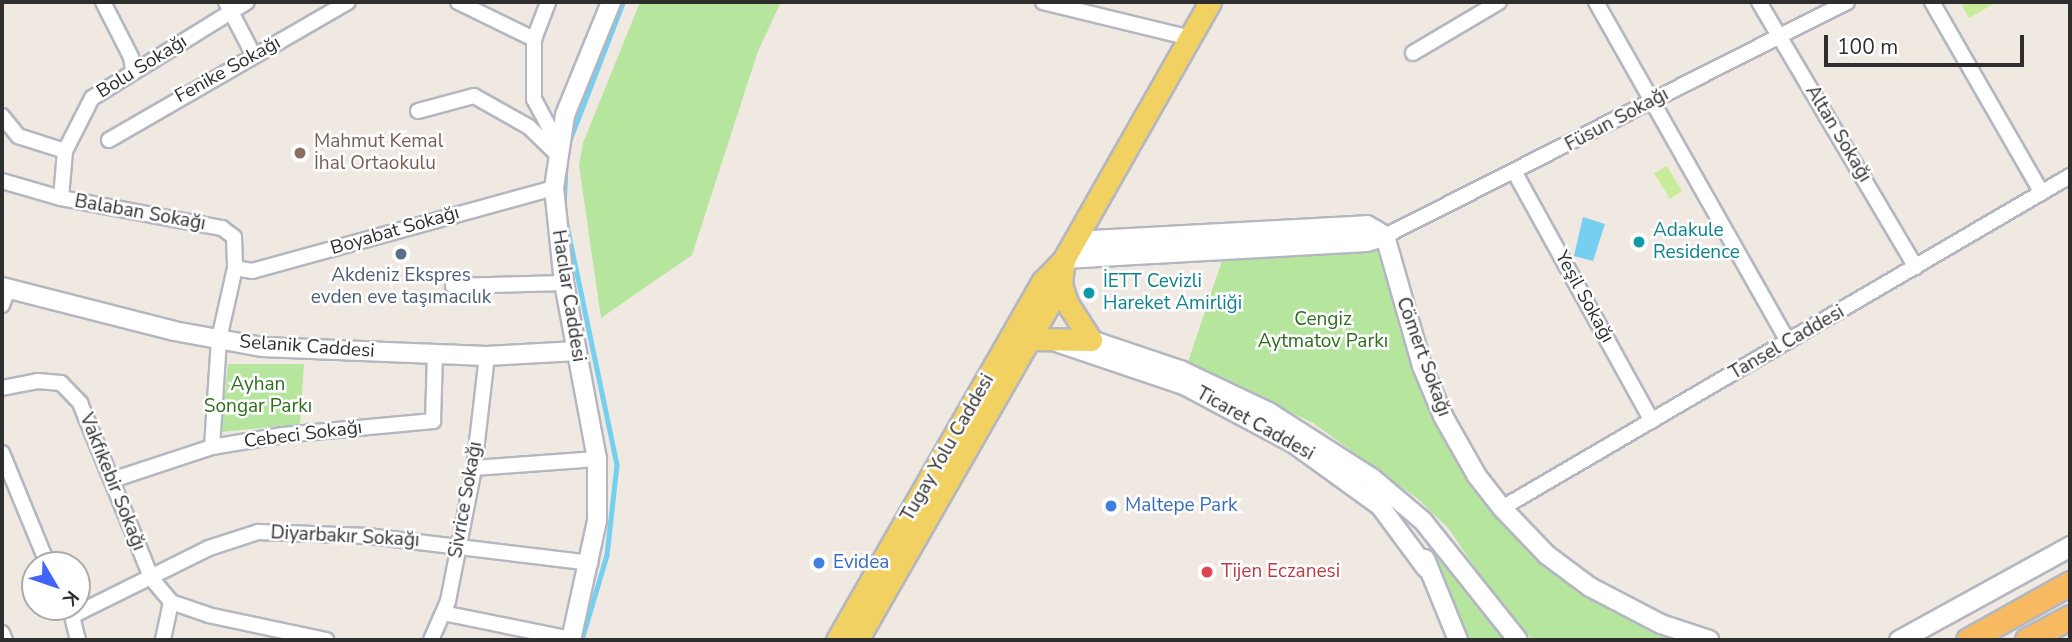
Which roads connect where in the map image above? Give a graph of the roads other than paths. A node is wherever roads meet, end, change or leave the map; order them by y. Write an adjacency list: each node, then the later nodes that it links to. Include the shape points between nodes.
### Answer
1 (103, 2): 20 (street)
2 (247, 2): 14 (street, Bolu Sokağı)
3 (348, 2): 19 (street, Fenike Sokağı)
4 (458, 2): 17 (street)
5 (548, 2): 17 (street)
6 (611, 2): 25 (street, Hacılar Caddesi)
7 (1043, 2): 16 (street)
8 (1210, 2): 16 (main road, Tugay Yolu Caddesi)
9 (1499, 2): 18 (street)
10 (1596, 2): 21 (street)
11 (1759, 2): 15 (street, Altan Sokağı)
12 (1847, 2): 15 (street, Füsun Sokağı)
13 (1932, 2): 31 (street)
14 (228, 7): 19 (street); 20 (street, Bolu Sokağı)
15 (1779, 36): 21 (street, Füsun Sokağı); 35 (street, Altan Sokağı)
16 (1191, 38): 34 (main road, Tugay Yolu Caddesi)
17 (534, 39): 25 (street, via 534,99)
18 (1413, 53)
19 (253, 54): 24 (street, Fenike Sokağı)
20 (133, 70): 26 (street, Bolu Sokağı, via 92,98)
21 (1653, 100): 27 (street, Füsun Sokağı); 44 (street)
22 (418, 111): 25 (street, via 474,96)
23 (2, 116): 26 (street, via 18,136)
24 (109, 140)
25 (557, 149): 30 (street, Hacılar Caddesi)
26 (65, 151): 32 (street, Bolu Sokağı)
27 (1515, 173): 33 (street, Füsun Sokağı); 49 (street, Yeşil Sokağı)
28 (2070, 176): 31 (street, Tansel Caddesi)
29 (2, 181): 32 (street, Balaban Sokağı)
30 (554, 188): 36 (street, Boyabat Sokağı, via 252,271); 37 (street, Hacılar Caddesi)
31 (2042, 193): 35 (street, Tansel Caddesi)
32 (61, 198): 36 (street, Balaban Sokağı, via 222,228 234,237)
33 (1385, 236): 34 (street, via 1367,225); 55 (street, Cömert Sokağı, via 1422,366 1443,416 1477,476)
34 (1069, 250): 38 (main road, Tugay Yolu Caddesi); 41 (main road, Tugay Yolu Caddesi, via 1043,281)
35 (1916, 267): 44 (street, Tansel Caddesi)
36 (235, 268): 42 (street, Balaban Sokağı)
37 (564, 283): 39 (street); 45 (street, Hacılar Caddesi)
38 (1061, 284): 41 (main road, Tugay Yolu Caddesi); 43 (main road, via 1067,303)
39 (453, 286)
40 (4, 293): 42 (street, Selanik Caddesi)
41 (1033, 332): 43 (main road); 61 (street, Ticaret Caddesi, via 1184,384 1293,443 1380,506); 78 (main road, Tugay Yolu Caddesi); 79 (main road, Tugay Yolu Caddesi)
42 (219, 339): 46 (street, Selanik Caddesi, via 262,346); 50 (street, Balaban Sokağı)
43 (1091, 340): 56 (street, Ticaret Caddesi, via 1180,370 1269,412 1372,478)
44 (1788, 342): 49 (street, Tansel Caddesi)
45 (576, 351): 47 (street, Selanik Caddesi); 52 (street, Hacılar Caddesi)
46 (435, 355): 47 (street, Selanik Caddesi); 50 (street, Cebeci Sokağı, via 433,421 283,435)
47 (487, 356): 53 (street, Sivrice Sokağı)
48 (2, 388): 54 (street, Vakfıkebir Sokağı, via 37,381 61,383 70,390)
49 (1652, 421): 55 (street, Tansel Caddesi)
50 (212, 447): 54 (street, Cebeci Sokağı)
51 (2, 453): 59 (street)
52 (597, 459): 53 (street); 60 (street, Hacılar Caddesi, via 597,521)
53 (474, 468): 57 (street, Sivrice Sokağı)
54 (112, 480): 62 (street, Vakfıkebir Sokağı)
55 (1502, 508): 82 (street, Cömert Sokağı, via 1547,555 1590,587 1661,624)
56 (1423, 520): 61 (street, Ticaret Caddesi); 81 (street, Ticaret Caddesi)
57 (459, 545): 60 (street, Diyarbakır Sokağı); 62 (street, Diyarbakır Sokağı, via 300,530 258,532 209,548); 66 (street, Sivrice Sokağı)
58 (2070, 546): 83 (main road)
59 (42, 551)
60 (590, 563): 72 (street, Hacılar Caddesi)
61 (1426, 568): 80 (street, Ticaret Caddesi)
62 (152, 579): 64 (street, Vakfıkebir Sokağı); 65 (street, Diyarbakır Sokağı)
63 (2070, 583): 84 (highway)
64 (171, 602): 71 (street); 75 (street)
65 (91, 603)
66 (443, 613): 72 (street); 77 (street, Sivrice Sokağı)
67 (2070, 617): 85 (highway)
68 (74, 621): 74 (street)
69 (2070, 632): 86 (highway)
70 (2, 633): 73 (street)
71 (308, 638): 76 (street)
72 (571, 639)
73 (5, 640)
74 (78, 640)
75 (163, 640)
76 (326, 640)
77 (431, 640)
78 (837, 640)
79 (857, 640)
80 (1458, 640)
81 (1518, 640)
82 (1709, 640)
83 (1899, 640)
84 (1968, 640)
85 (2027, 640)
86 (2050, 640)

